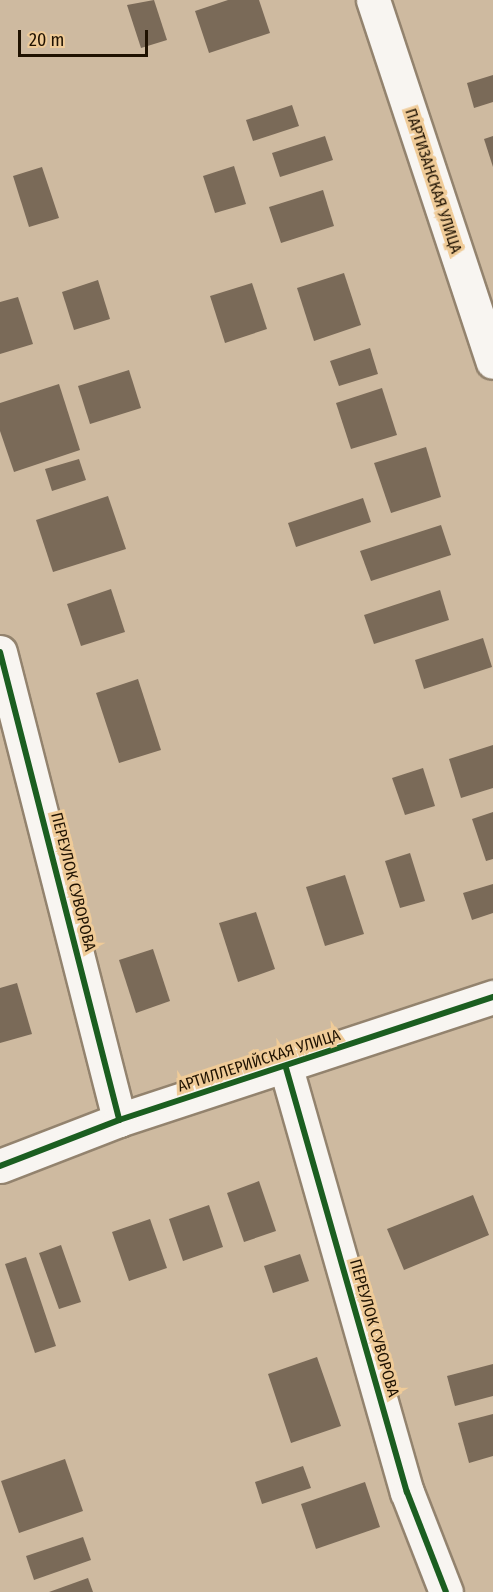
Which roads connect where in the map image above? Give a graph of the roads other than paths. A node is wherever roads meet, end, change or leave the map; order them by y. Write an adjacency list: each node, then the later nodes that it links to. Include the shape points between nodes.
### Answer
1 (373, 0): 2 (street, ПАРТИЗАНСКАЯ УЛИЦА)
2 (493, 362)
3 (0, 652): 6 (street, ПЕРЕУЛОК СУВОРОВА)
4 (493, 997): 5 (street, АРТИЛЛЕРИЙСКАЯ УЛИЦА)
5 (286, 1068): 6 (street, АРТИЛЛЕРИЙСКАЯ УЛИЦА); 8 (street, ПЕРЕУЛОК СУВОРОВА, via 407,1492)
6 (119, 1120): 7 (street, АРТИЛЛЕРИЙСКАЯ УЛИЦА)
7 (0, 1166)
8 (446, 1592)

